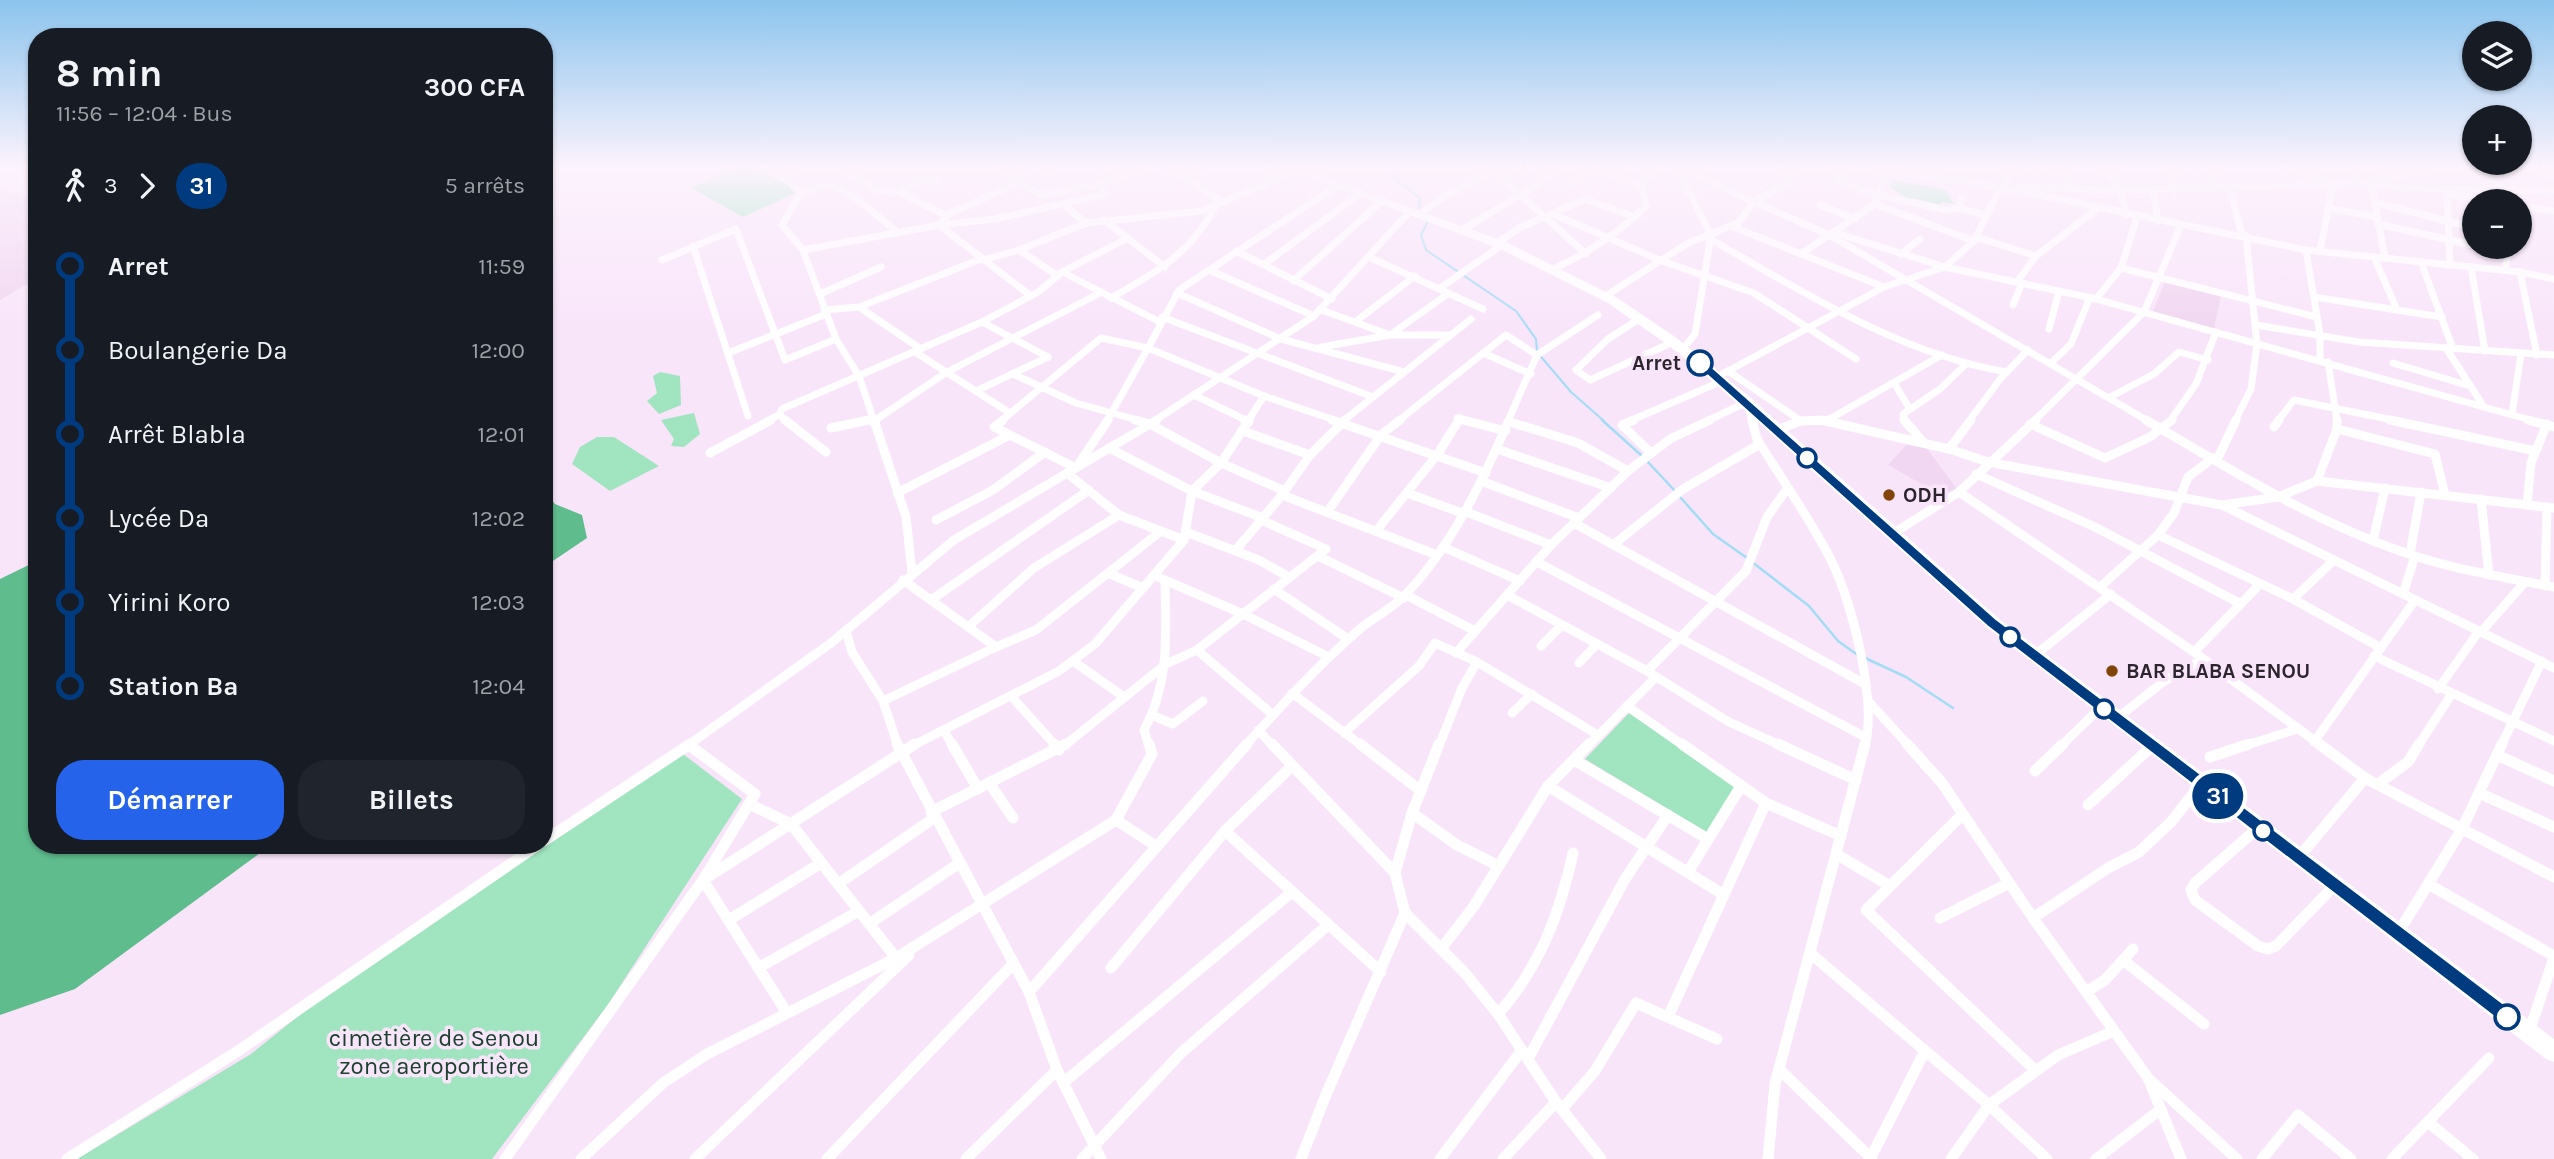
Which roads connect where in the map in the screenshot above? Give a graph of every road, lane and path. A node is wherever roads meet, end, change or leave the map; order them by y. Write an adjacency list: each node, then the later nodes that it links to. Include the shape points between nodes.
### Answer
1 (786, 220): 50 (street, via 782,225)
2 (881, 220): 38 (street)
3 (943, 220): 33 (street)
4 (985, 220): 33 (street)
5 (1082, 220): 32 (street)
6 (1104, 220): 32 (street); 43 (street)
7 (1209, 220): 70 (street)
8 (1284, 220): 53 (street)
9 (1323, 220): 67 (street)
10 (1361, 220): 84 (street)
11 (1407, 220): 59 (street)
12 (1436, 220): 37 (highway)
13 (1475, 220): 37 (street)
14 (1539, 220): 47 (street)
15 (1546, 220): 55 (street)
16 (1567, 220): 41 (street)
17 (1632, 220): 41 (street)
18 (1703, 220): 42 (street)
19 (1740, 220): 36 (street)
20 (1801, 220): 39 (street)
21 (1853, 220): 39 (street)
22 (1921, 220): 45 (street)
23 (1984, 220): 45 (street)
24 (2082, 220): 58 (street)
25 (2136, 220): 73 (street)
26 (2158, 220): 34 (street)
27 (2239, 220): 40 (street)
28 (2326, 220): 54 (street)
29 (2378, 220): 46 (street); 61 (street)
30 (2441, 220): 31 (street)
31 (2448, 222): 35 (street); 46 (street)
32 (1086, 223): 51 (street)
33 (939, 225): 38 (street); 62 (street)
34 (2181, 225): 40 (street); 81 (street)
35 (2462, 225)
36 (1731, 226): 42 (street); 56 (street)
37 (1462, 230): 47 (highway)
38 (899, 233): 50 (street)
39 (1833, 234): 56 (street); 57 (street); 83 (street)
40 (2244, 236): 52 (street); 99 (street)
41 (1607, 237): 55 (street); 65 (street)
42 (1711, 237): 65 (street, via 1688,243); 80 (street); 105 (street)
43 (1126, 239): 70 (street); 78 (street)
44 (1920, 239): 57 (street)
45 (1975, 239): 58 (street); 71 (street)
46 (2449, 242): 48 (street); 68 (street)
47 (1499, 244): 74 (highway); 87 (street)
48 (2462, 244)
49 (693, 246): 64 (street); 120 (street, via 736,229); 135 (street)
50 (803, 250): 92 (street)
51 (1019, 250): 62 (street); 78 (street)
52 (2306, 250): 54 (street); 95 (street)
53 (1236, 251): 67 (street); 75 (street)
54 (2320, 251): 60 (street)
55 (1586, 254): 74 (street)
56 (1801, 254): 86 (street)
57 (1901, 254): 71 (street)
58 (2036, 256): 85 (street)
59 (1369, 257): 79 (street); 98 (street)
60 (2374, 257): 61 (street); 103 (street)
61 (2385, 258): 66 (street)
62 (982, 259): 93 (street); 101 (street)
63 (2507, 259): 76 (street)
64 (662, 260)
65 (1662, 261): 80 (street); 94 (street)
66 (2421, 262): 68 (street); 110 (street)
67 (1263, 265): 84 (street)
68 (2450, 265): 72 (street)
69 (881, 267): 92 (street)
70 (1166, 267): 96 (street)
71 (1945, 267): 83 (street); 85 (street)
72 (2470, 267): 76 (street); 134 (street)
73 (2121, 268): 81 (street); 97 (street)
74 (1553, 269): 94 (highway)
75 (1209, 270): 90 (street); 107 (street)
76 (2505, 270): 77 (street)
77 (2520, 272): 82 (street); 141 (street)
78 (1060, 274): 89 (street); 93 (street)
79 (1415, 276): 87 (street); 115 (street)
80 (1705, 276): 117 (street, via 1754,293); 128 (street, via 1695,334)
81 (2158, 279): 99 (street); 106 (street)
82 (2554, 279)
83 (1902, 280): 86 (street); 132 (street)
84 (1293, 281): 98 (street)
85 (2020, 283): 88 (street); 100 (street)
86 (1884, 287): 105 (street)
87 (1440, 288): 91 (street)
88 (2059, 291): 97 (street); 118 (street)
89 (1100, 293): 96 (street); 125 (street)
90 (1177, 293): 113 (street); 126 (street)
91 (1449, 293): 102 (street); 121 (street)
92 (820, 294): 104 (street)
93 (1031, 296): 114 (street)
94 (1604, 297): 112 (highway)
95 (2314, 297): 103 (street); 109 (street)
96 (1111, 298): 113 (street)
97 (2093, 298): 106 (street); 146 (street, via 2071,344)
98 (1332, 299): 107 (street)
99 (2253, 301): 109 (street); 116 (street)
100 (2013, 305)
101 (859, 307): 104 (street); 133 (street)
102 (1483, 309)
103 (2397, 310): 110 (street)
104 (825, 312): 120 (street); 124 (street)
105 (1838, 312): 117 (street); 140 (street)
106 (2144, 312): 119 (street); 158 (street)
107 (1318, 313): 115 (street); 126 (street)
108 (1598, 315): 139 (street)
109 (2317, 317): 123 (street)
110 (2442, 317): 131 (street)
111 (1471, 318): 122 (street)
112 (1639, 318): 128 (highway); 128 (street, via 1608,339 1576,370 1590,380)
113 (1161, 320): 129 (street); 138 (street)
114 (982, 322): 125 (street); 133 (street)
115 (1355, 322): 121 (street)
116 (2256, 325): 123 (street); 127 (street)
117 (1808, 328): 143 (street); 156 (street)
118 (2049, 329)
119 (2216, 332): 127 (street); 144 (street)
120 (776, 334): 124 (street, via 785,360); 135 (street)
121 (1390, 335): 122 (street); 130 (street)
122 (1450, 335): 151 (street)
123 (2320, 335): 131 (street); 145 (street)
124 (836, 339): 155 (street)
125 (1014, 339): 150 (street); 153 (street, via 1048,357)
126 (1281, 339): 130 (street); 138 (street)
127 (2258, 344): 145 (street); 204 (street, via 2251,389)
128 (1678, 345): 156 (highway)
129 (1150, 348): 157 (street); 161 (street, via 1101,338); 172 (street)
130 (1316, 348): 151 (street)
131 (2449, 349): 134 (street); 160 (street)
132 (2028, 350): 146 (street); 152 (street)
133 (918, 351): 150 (street); 155 (street)
134 (2485, 351): 137 (street)
135 (728, 353): 175 (street)
136 (1483, 353): 139 (street, via 1506,335); 154 (street); 191 (street)
137 (2521, 354): 141 (street); 173 (street)
138 (1257, 355): 157 (street); 165 (street)
139 (1537, 355): 154 (street)
140 (1942, 355): 149 (street); 159 (street)
141 (2537, 355): 142 (street)
142 (2552, 355): 148 (street)
143 (1856, 359)
144 (2208, 360): 166 (street, via 2179,352 2154,374); 187 (street)
145 (2324, 361): 168 (street); 169 (street)
146 (2052, 363): 158 (street)
147 (2393, 363): 160 (street)
148 (2554, 363)
149 (1965, 365): 152 (street); 170 (street)
150 (947, 372): 162 (street); 176 (street)
151 (1404, 372): 165 (street)
152 (2007, 372): 196 (street)
153 (1013, 374): 161 (street); 162 (street)
154 (1531, 374): 184 (street)
155 (859, 376): 174 (street, via 782,409); 176 (street)
156 (1722, 376): 167 (highway); 178 (street); 203 (street, via 1622,425)
157 (1220, 377): 163 (street); 164 (street)
158 (2079, 379): 166 (street); 181 (street)
159 (1894, 383): 170 (street); 179 (street)
160 (2470, 386): 168 (street)
161 (1041, 388): 171 (street); 172 (street)
162 (976, 391): 171 (street)
163 (1194, 395): 180 (street); 183 (street)
164 (1264, 396): 177 (street); 183 (street)
165 (1373, 397): 177 (street)
166 (2110, 397): 187 (street)
167 (1747, 402): 189 (highway); 193 (street); 203 (street, via 1670,439)
168 (2482, 404): 173 (street)
169 (2337, 406): 185 (street, via 2294,400); 188 (street); 197 (street)
170 (1910, 410): 192 (street, via 1903,419)
171 (1010, 413): 190 (street, via 994,427)
172 (1112, 413): 180 (street); 207 (street)
173 (2512, 414): 182 (street)
174 (779, 415): 198 (street); 200 (street)
175 (748, 416)
176 (872, 420): 186 (street); 220 (street)
177 (1343, 421): 191 (street); 201 (street)
178 (1801, 421): 179 (street); 189 (street)
179 (1826, 421): 192 (street)
180 (1150, 424): 194 (street); 206 (street)
181 (2030, 424): 187 (street, via 2105,458); 205 (street)
182 (2550, 426): 197 (street)
183 (1246, 427): 201 (street); 206 (street)
184 (1508, 427): 195 (street); 202 (street, via 1458,418); 208 (street, via 1578,443)
185 (2274, 427)
186 (831, 428)
187 (2163, 428): 204 (street)
188 (2337, 429): 212 (street); 223 (street, via 2435,454)
189 (1777, 430): 238 (highway)
190 (1010, 435): 199 (street); 220 (street)
191 (1381, 435): 202 (street); 230 (street)
192 (1924, 443): 196 (street)
193 (1760, 444): 215 (street); 243 (street, via 1709,472 1638,521)
194 (1109, 449): 207 (street); 217 (street)
195 (1497, 449): 211 (street); 213 (street)
196 (1950, 449): 205 (street)
197 (2536, 451): 228 (street)
198 (826, 452)
199 (1045, 452): 207 (street); 234 (street, via 993,490)
200 (710, 453)
201 (1310, 455): 221 (street)
202 (1437, 455): 211 (street); 222 (street)
203 (1646, 457): 208 (street)
204 (2215, 459): 224 (street); 225 (street, via 2188,477)
205 (1988, 462): 210 (street); 225 (street)
206 (1220, 463): 217 (street); 221 (street)
207 (1076, 468): 209 (street)
208 (1628, 471): 213 (street)
209 (1067, 473): 216 (street); 251 (street, via 954,540)
210 (1976, 474): 218 (street); 246 (street, via 2095,527)
211 (1483, 477): 231 (street); 235 (street)
212 (2317, 481): 214 (street); 224 (street)
213 (1611, 488): 235 (street)
214 (2385, 488): 219 (street); 241 (street)
215 (1787, 489): 272 (street, via 1767,517 1746,571); 299 (street, via 1830,560 1856,634)
216 (1089, 490): 232 (street); 269 (street)
217 (1192, 491): 233 (street); 240 (street)
218 (1959, 492): 238 (street); 262 (street)
219 (2421, 492): 223 (street); 247 (street)
220 (897, 493): 251 (street, via 906,517)
221 (1284, 493): 230 (street); 233 (street)
222 (1407, 493): 231 (street); 237 (street)
223 (2445, 495): 226 (street)
224 (2278, 497): 227 (street); 241 (street)
225 (2180, 498): 227 (street); 239 (street)
226 (2481, 499): 228 (street); 253 (street)
227 (2222, 505): 249 (street)
228 (2527, 505): 229 (street)
229 (2550, 508): 261 (street)
230 (1328, 511): 237 (street)
231 (1463, 512): 242 (street); 245 (street)
232 (1119, 515): 236 (street); 276 (street, via 1034,568)
233 (1262, 519): 244 (street); 248 (street, via 1326,549)
234 (936, 520)
235 (1577, 521): 242 (street); 243 (street)
236 (1161, 531): 240 (street); 252 (street)
237 (1376, 531): 245 (street)
238 (1892, 534): 289 (highway)
239 (2158, 535): 246 (street); 260 (street)
240 (1185, 536): 244 (street); 254 (street)
241 (2373, 541): 247 (street)
242 (1551, 545): 250 (street)
243 (1613, 545): 272 (street)
244 (1235, 551): 255 (street)
245 (1440, 551): 258 (street); 268 (street)
246 (2141, 553): 262 (street); 273 (street)
247 (2412, 555): 253 (street); 266 (street)
248 (1318, 556): 255 (street); 268 (street)
249 (2334, 560): 266 (street); 270 (street)
250 (1537, 562): 258 (street); 280 (street)
251 (912, 572): 256 (street)
252 (1108, 573): 263 (street); 284 (street, via 1036,629)
253 (2489, 575): 259 (street)
254 (1154, 576): 257 (street); 263 (street)
255 (1289, 577): 264 (street)
256 (903, 580): 269 (street); 277 (street)
257 (1165, 580): 274 (street); 296 (street)
258 (1520, 581): 267 (street)
259 (2525, 582): 261 (street); 279 (street)
260 (2260, 584): 270 (street); 273 (street)
261 (2550, 586)
262 (2099, 587): 265 (street)
263 (1143, 588): 292 (street, via 1095,644)
264 (1274, 589): 274 (street); 281 (street)
265 (2111, 594): 286 (street); 289 (street)
266 (2403, 594): 271 (street)
267 (1507, 595): 275 (street); 278 (street)
268 (1405, 597): 278 (street); 281 (street)
269 (930, 600): 276 (street)
270 (2293, 600): 287 (street)
271 (2415, 600): 279 (street); 287 (street)
272 (1714, 603): 280 (street); 299 (street)
273 (2241, 604): 286 (street)
274 (1243, 614): 285 (street); 290 (street)
275 (1562, 625): 282 (street); 283 (street)
276 (968, 627): 284 (street)
277 (846, 630): 306 (street, via 852,652); 324 (street)
278 (1475, 631): 288 (street)
279 (2480, 631): 294 (street); 300 (street)
280 (1680, 638): 298 (street); 321 (street)
281 (1348, 639): 290 (street)
282 (1597, 644): 295 (street); 298 (street)
283 (1541, 646)
284 (996, 647): 306 (street)
285 (1197, 650): 296 (street); 312 (street)
286 (2194, 652): 291 (street)
287 (2378, 652): 300 (street); 323 (street)
288 (1456, 653): 293 (street); 319 (street, via 1435,643 1419,666)
289 (2034, 656): 310 (highway)
290 (1329, 657): 301 (street)
291 (2203, 659): 314 (street, via 2163,682); 316 (street)
292 (1073, 661): 304 (street); 305 (street)
293 (1477, 662): 302 (street); 342 (street)
294 (2542, 662): 297 (street); 315 (street)
295 (1579, 663)
296 (1166, 664): 305 (street); 313 (street)
297 (2554, 668)
298 (1651, 674): 309 (street); 334 (street, via 1729,722)
299 (1863, 683): 308 (street)
300 (2438, 689): 303 (street)
301 (1292, 692): 312 (street); 319 (street)
302 (1532, 694): 311 (street); 320 (street)
303 (2451, 695): 315 (street); 338 (street, via 2408,762)
304 (1012, 697): 318 (street); 326 (street)
305 (1124, 697): 326 (street)
306 (883, 701): 327 (street)
307 (1203, 701): 313 (street, via 1173,724)
308 (1869, 702): 321 (street); 348 (street, via 1942,783)
309 (1627, 706): 320 (street); 340 (street)
310 (2101, 707): 314 (highway); 332 (street)
311 (1512, 713)
312 (1272, 714): 317 (street)
313 (1154, 716): 352 (street, via 1144,730 1152,754)
314 (2116, 719): 325 (highway)
315 (2512, 723): 322 (street); 328 (street)
316 (2297, 729): 323 (street); 329 (street)
317 (1258, 730): 331 (street); 361 (street)
318 (944, 731): 327 (street); 341 (street)
319 (1344, 733): 342 (street)
320 (1598, 735): 330 (street)
321 (1867, 738): 334 (street)
322 (2554, 741)
323 (2314, 742): 333 (street)
324 (689, 745): 345 (street, via 755,794); 358 (street)
325 (2152, 746): 337 (highway); 346 (street)
326 (1059, 750): 336 (street)
327 (900, 752): 349 (street); 353 (street)
328 (2497, 755): 335 (street); 343 (street)
329 (2210, 757)
330 (1574, 760): 339 (street); 350 (street)
331 (1292, 766): 357 (street); 371 (street)
332 (2035, 771)
333 (2365, 778): 338 (street); 366 (street)
334 (1856, 780): 359 (street)
335 (2554, 781)
336 (990, 784): 341 (street); 351 (street)
337 (2202, 784): 354 (highway); 385 (street, via 2139,852)
338 (2378, 784): 356 (street)
339 (1548, 786): 362 (street); 369 (street)
340 (1741, 786): 344 (street); 360 (street)
341 (978, 789): 349 (street)
342 (1421, 791): 347 (street)
343 (2479, 793): 355 (street); 356 (street)
344 (1766, 803): 359 (street); 380 (street)
345 (749, 804): 353 (street); 373 (street)
346 (2088, 805)
347 (1412, 813): 369 (street, via 1457,845); 371 (street)
348 (1963, 814): 374 (street); 378 (street)
349 (933, 815): 368 (street); 375 (street)
350 (1668, 815): 360 (street); 362 (street)
351 (1013, 818)
352 (1116, 820): 361 (street); 381 (street)
353 (791, 824): 367 (street); 373 (street)
354 (2259, 827): 366 (highway); 377 (street, via 2195,883 2191,890 2195,900 2267,949 2276,946)
355 (2554, 827)
356 (2462, 829): 372 (street); 376 (street)
357 (1225, 831): 379 (street); 399 (street)
358 (553, 835)
359 (1841, 836): 365 (street)
360 (1708, 839): 370 (street)
361 (1156, 846): 401 (street)
362 (1647, 847): 370 (street); 412 (street)
363 (1573, 853): 404 (street, via 1564,897 1545,944 1519,993)
364 (525, 854): 425 (street, via 238,1051)
365 (1836, 854): 378 (street); 393 (street)
366 (2299, 858): 377 (highway)
367 (821, 863): 375 (street); 386 (street)
368 (958, 864): 381 (street); 387 (street)
369 (1499, 866): 391 (street)
370 (1688, 872): 380 (street)
371 (1395, 873): 383 (street)
372 (2554, 877)
373 (704, 880): 386 (street); 426 (street)
374 (2010, 883): 384 (street); 385 (street)
375 (838, 884): 382 (street)
376 (2428, 884): 389 (street); 394 (street)
377 (2335, 885): 389 (highway)
378 (1890, 886): 416 (street, via 1866,910)
379 (1292, 892): 388 (street); 418 (street)
380 (1724, 895): 405 (street)
381 (980, 905): 390 (street); 397 (street)
382 (859, 911): 387 (street); 398 (street)
383 (1405, 913): 391 (street); 400 (street)
384 (1940, 918)
385 (2033, 918): 402 (street)
386 (729, 920): 398 (street)
387 (869, 924): 395 (street)
388 (1328, 925): 400 (street); 423 (street, via 1181,1053)
389 (2398, 933): 408 (highway)
390 (918, 946): 395 (street); 428 (street)
391 (1441, 949): 404 (street)
392 (2133, 949): 396 (street)
393 (1810, 953): 410 (street); 414 (street)
394 (2554, 957): 408 (street)
395 (895, 958): 403 (street)
396 (2123, 960): 402 (street); 406 (street)
397 (1013, 964): 401 (street); 429 (street)
398 (758, 968): 403 (street)
399 (1111, 968)
400 (1381, 972): 433 (street, via 1317,1111)
401 (1029, 992): 415 (street)
402 (2086, 992): 407 (street)
403 (787, 1013): 427 (street, via 707,1054 663,1083)
404 (1498, 1014): 412 (street)
405 (1668, 1017): 409 (street); 419 (street, via 1636,1003 1595,1071)
406 (2204, 1024)
407 (2114, 1031): 416 (street, via 2058,1055); 417 (street)
408 (2529, 1033): 411 (highway)
409 (1717, 1039)
410 (1925, 1051): 420 (street); 424 (street)
411 (2554, 1052)
412 (1525, 1054): 419 (street); 434 (street)
413 (2489, 1058): 422 (street)
414 (1779, 1069): 424 (street); 437 (street)
415 (1057, 1070): 418 (street); 430 (street)
416 (2036, 1071): 420 (street)
417 (2148, 1078): 421 (street); 442 (street)
418 (1063, 1083): 423 (street)
419 (1559, 1105): 435 (street); 436 (street)
420 (1989, 1105): 438 (street); 439 (street)
421 (2161, 1109): 440 (street); 441 (street)
422 (2428, 1122): 445 (street); 446 (street)
423 (1094, 1144): 431 (street); 432 (street)
424 (1871, 1158)
425 (67, 1159)
426 (505, 1159)
427 (581, 1159)
428 (695, 1159)
429 (827, 1159)
430 (967, 1159)
431 (1082, 1159)
432 (1101, 1159)
433 (1301, 1159)
434 (1440, 1159)
435 (1503, 1159)
436 (1601, 1159)
437 (1768, 1159)
438 (1951, 1159)
439 (2047, 1159)
440 (2096, 1159)
441 (2180, 1159)
442 (2237, 1159)
443 (2262, 1159): 444 (street, via 2298,1115)
444 (2351, 1159)
445 (2392, 1159)
446 (2473, 1159)

